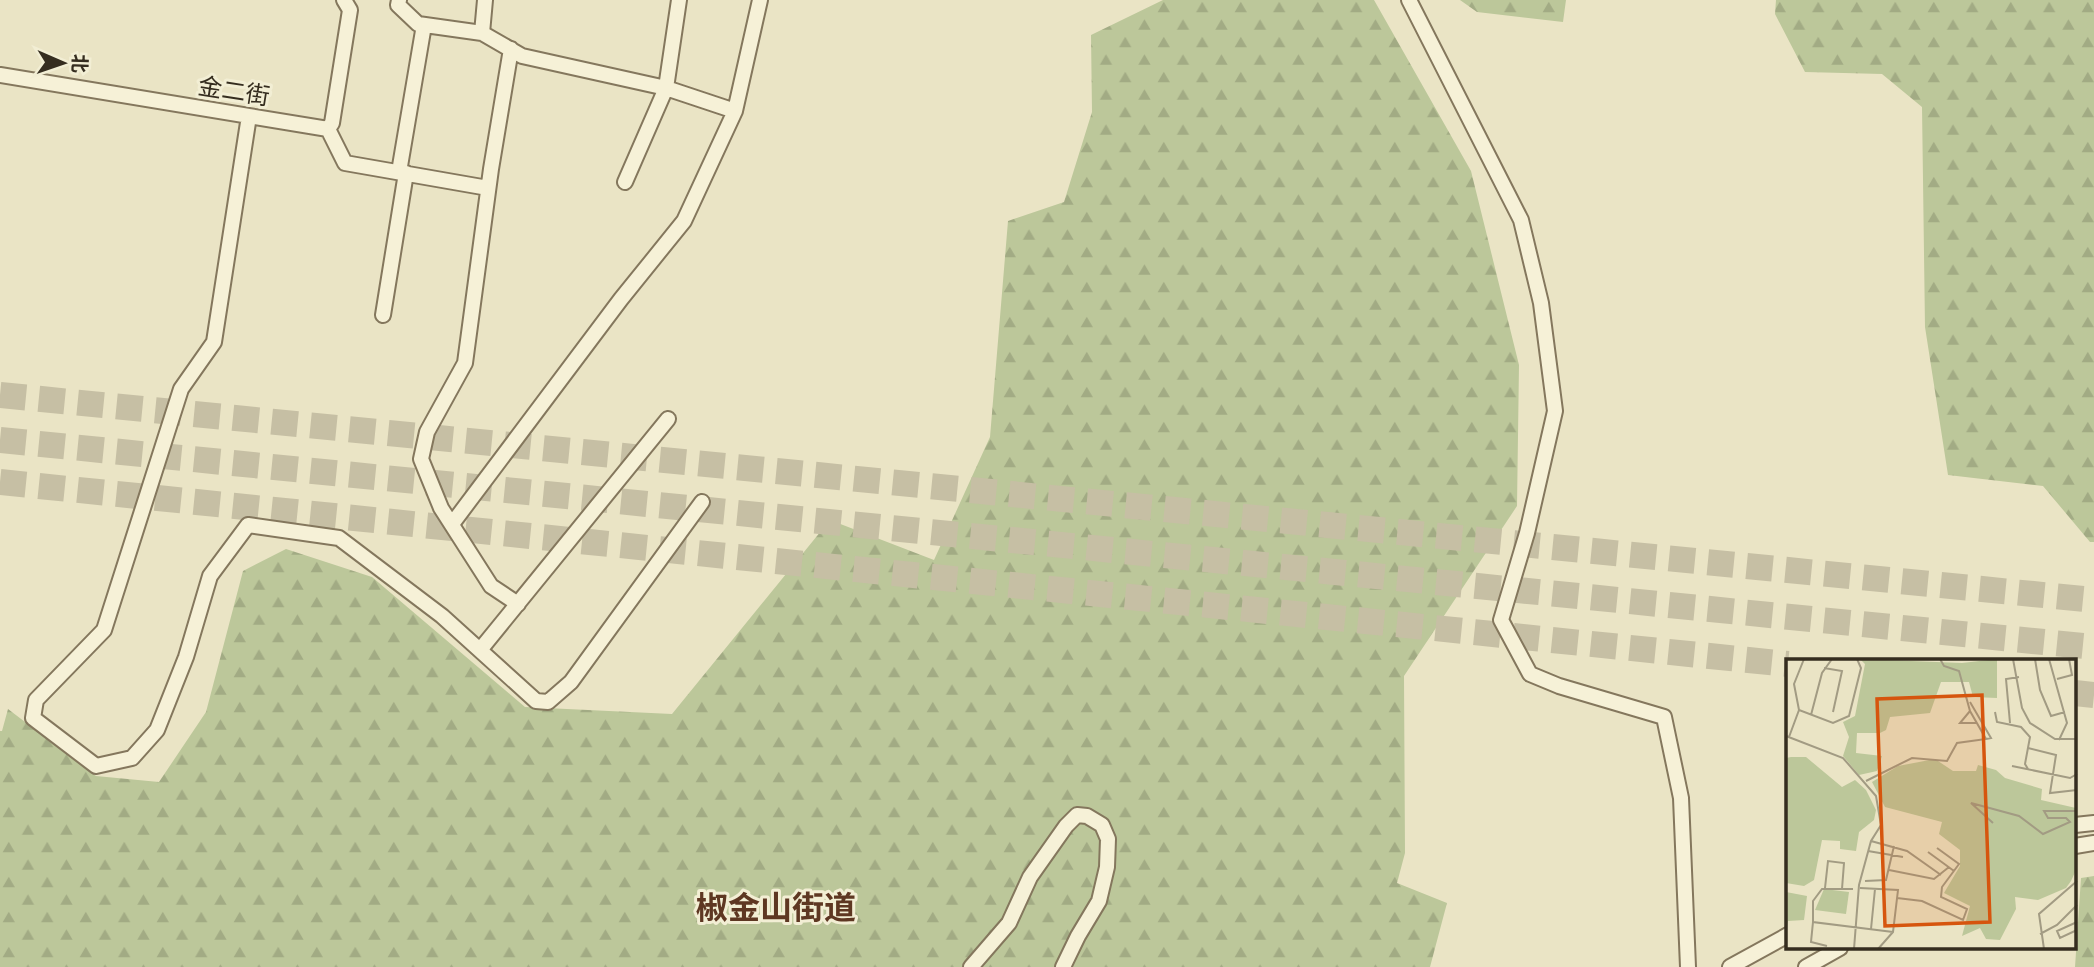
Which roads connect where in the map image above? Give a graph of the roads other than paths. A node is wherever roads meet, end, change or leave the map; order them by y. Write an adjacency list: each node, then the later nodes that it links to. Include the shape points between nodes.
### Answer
1 (344, 0): 14 (street, via 350,10)
2 (399, 0): 7 (street, via 398,5)
3 (485, 0): 8 (street)
4 (679, 0): 11 (street)
5 (760, 0): 12 (street)
6 (1409, 0): 32 (street, via 1521,220 1541,303 1555,411 1501,620 1530,674 1664,717 1681,798)
7 (424, 25): 8 (street); 15 (street)
8 (482, 33): 9 (street)
9 (511, 50): 11 (street); 17 (street)
10 (0, 75): 13 (street, 金二街)
11 (666, 88): 12 (street); 16 (street)
12 (736, 111): 21 (street, via 684,221)
13 (249, 116): 14 (street, 金二街); 23 (street, via 214,342 181,389 104,630 36,701 33,718 96,766 132,758 158,730 210,576 248,526 339,538)
14 (328, 129): 15 (street, via 345,163)
15 (402, 173): 17 (street); 18 (street)
16 (625, 182)
17 (488, 188): 21 (street, via 465,363 427,432 421,459)
18 (383, 314)
19 (668, 419): 22 (street)
20 (702, 502): 23 (street, via 571,682 548,702 536,701)
21 (452, 524): 22 (street, via 491,586)
22 (517, 604): 23 (street)
23 (480, 650)
24 (2094, 823): 25 (street)
25 (2076, 825)
26 (2094, 844): 27 (street)
27 (2076, 846)
28 (1786, 936): 33 (street)
29 (1836, 950): 34 (street)
30 (971, 967): 31 (street, via 1009,923 1030,877 1066,826 1077,815 1087,816 1102,825 1108,839 1107,867 1099,901)
31 (1063, 967)
32 (1688, 967)
33 (1730, 967)
34 (1806, 967)

